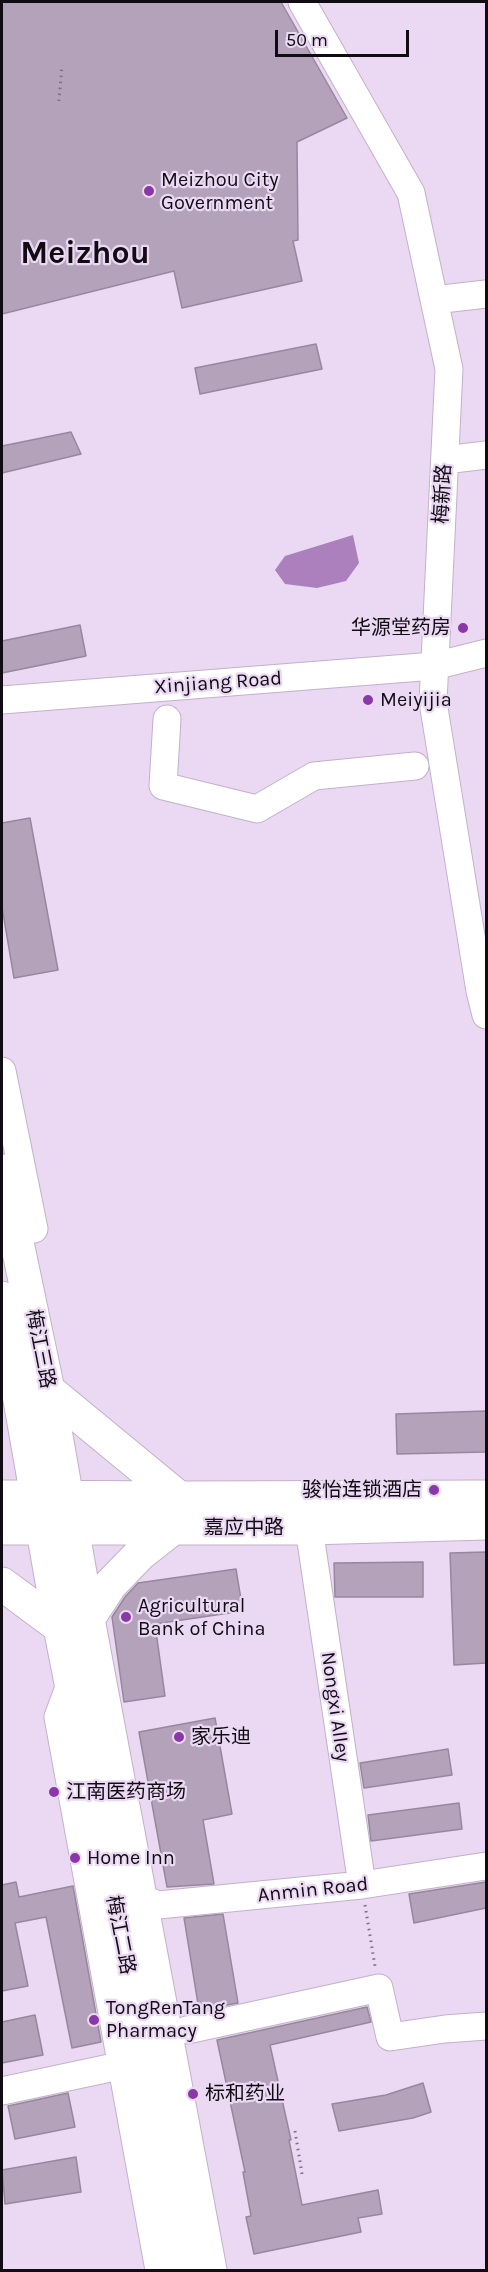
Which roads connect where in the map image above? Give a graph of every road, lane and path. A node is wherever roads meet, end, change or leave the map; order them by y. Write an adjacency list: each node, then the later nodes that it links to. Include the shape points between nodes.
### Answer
1 (302, 2): 5 (street, 梅新路, via 411,193)
2 (62, 65): 3 (path)
3 (59, 101)
4 (486, 294): 5 (street)
5 (434, 300): 7 (street, 梅新路, via 449,369)
6 (486, 454): 7 (street)
7 (445, 460): 9 (street, 梅新路)
8 (486, 653): 9 (street, Xinjiang Road)
9 (434, 666): 10 (street, Xinjiang Road); 13 (street, 梅新路, via 433,702)
10 (2, 700)
11 (166, 719): 12 (street, via 163,786 257,808 314,776)
12 (416, 766)
13 (484, 999)
14 (2, 1071): 16 (street)
15 (2, 1171): 19 (main road, 梅江三路)
16 (34, 1230)
17 (2, 1298): 18 (main road, 梅江三路)
18 (16, 1378): 20 (main road); 23 (main road, 梅江三路)
19 (48, 1389): 23 (main road, 梅江三路); 24 (main road)
20 (2, 1430)
21 (2, 1497): 23 (main road, 嘉应中路)
22 (486, 1497): 24 (main road, 嘉应中路)
23 (55, 1513): 24 (main road, 嘉应中路); 26 (main road, 嘉应中路); 29 (main road, 梅江二路)
24 (176, 1513): 27 (main road, 嘉应中路); 29 (main road)
25 (486, 1524): 27 (main road, 嘉应中路)
26 (2, 1528)
27 (309, 1528): 31 (street, Nongxi Alley)
28 (2, 1584): 29 (main road)
29 (74, 1623): 32 (main road, 梅江二路, via 103,1698); 36 (main road, 梅江二路, via 71,1682)
30 (486, 1866): 31 (street, Anmin Road)
31 (362, 1885): 32 (street, Anmin Road); 33 (path)
32 (149, 1902): 42 (main road, 梅江二路); 43 (street)
33 (379, 1988): 34 (street, via 390,2037); 35 (street)
34 (486, 2026)
35 (187, 2030)
36 (133, 2063): 37 (street); 40 (street); 41 (main road, 梅江二路)
37 (2, 2091)
38 (295, 2131): 39 (path)
39 (302, 2174)
40 (159, 2271)
41 (186, 2271)
42 (210, 2271)
43 (225, 2271)

